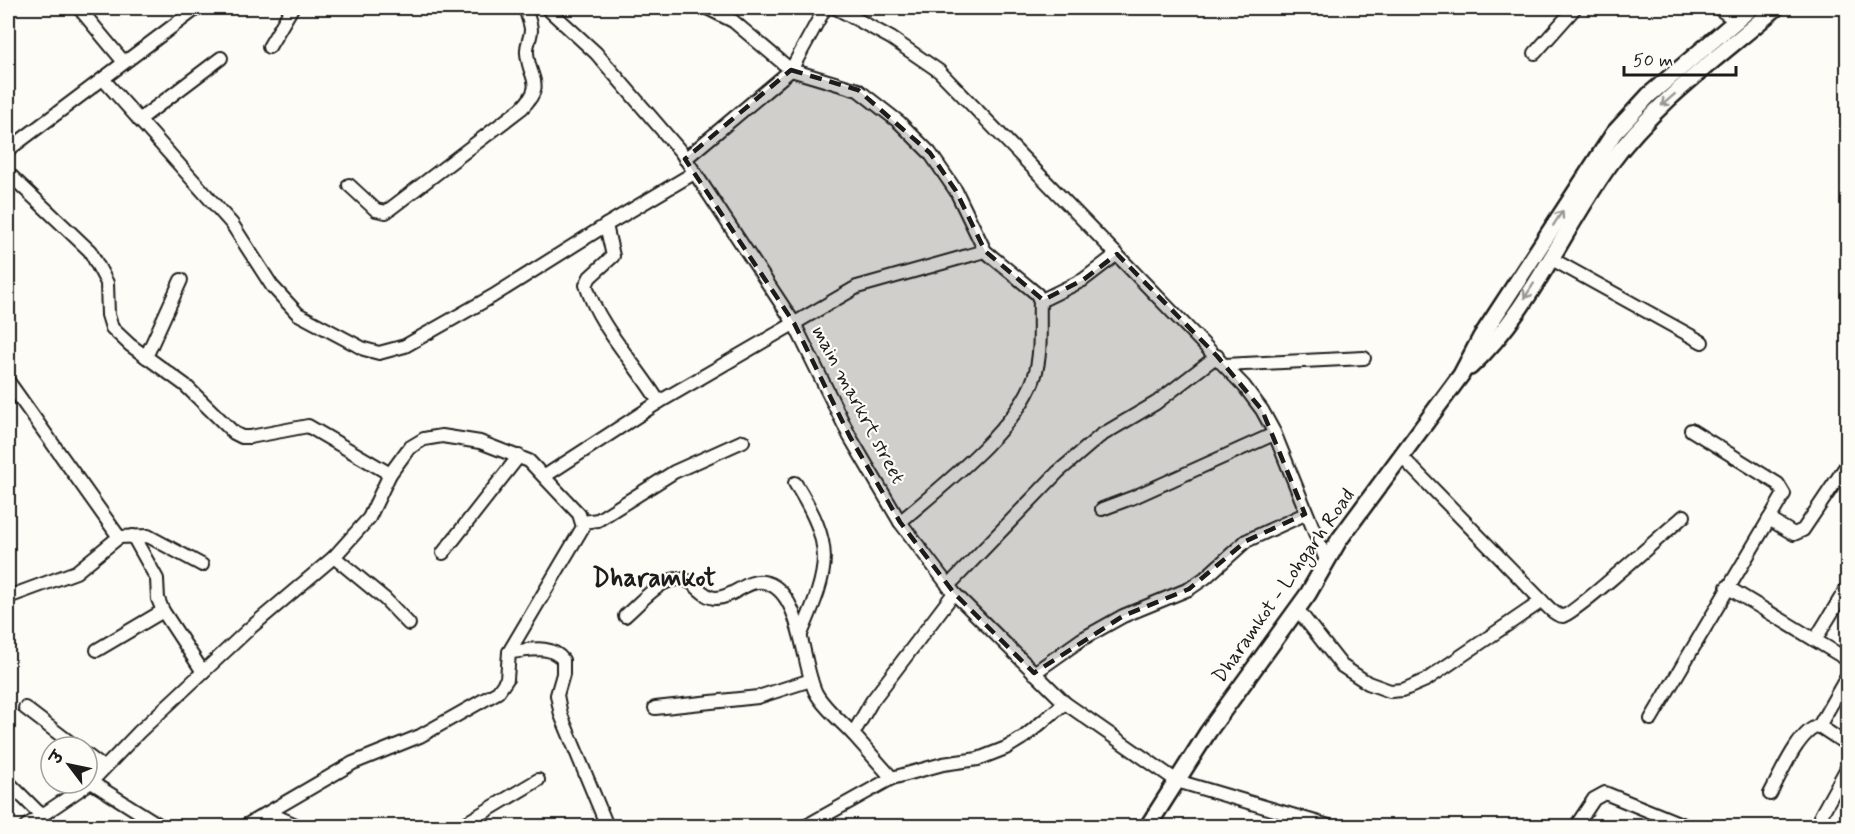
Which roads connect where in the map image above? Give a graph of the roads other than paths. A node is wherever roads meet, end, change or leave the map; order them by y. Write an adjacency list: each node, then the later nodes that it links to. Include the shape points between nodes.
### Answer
1 (79, 8): 17 (street)
2 (197, 8): 17 (street)
3 (292, 8): 14 (street)
4 (526, 8): 25 (street, via 531,30 527,57 536,82 533,96 522,108 386,212 376,210)
5 (547, 8): 22 (street, main markrt street, via 596,53)
6 (707, 8): 18 (street, via 733,21)
7 (825, 8): 18 (street)
8 (836, 8): 28 (street, via 891,38 939,72)
9 (1575, 8): 15 (street)
10 (1719, 8): 13 (street)
11 (1751, 8): 13 (street, Dharamkot - Lohgarh Road)
12 (1776, 8): 29 (street, Dharamkot - Lohgarh Road, one-way to 29, via 1666,101 1635,133 1609,165)
13 (1735, 20): 37 (street, Dharamkot - Lohgarh Road, one-way to 13, via 1481,337 1614,134 1649,95)
14 (269, 47)
15 (1535, 53)
16 (221, 58): 20 (street)
17 (123, 61): 19 (street)
18 (791, 70): 22 (street); 27 (street, via 858,90 899,122 930,153 956,191)
19 (103, 79): 20 (street); 21 (street)
20 (139, 120): 26 (street, via 232,224 272,286 298,314 354,345 379,353 405,346)
21 (8, 150)
22 (685, 159): 24 (street, main markrt street)
23 (8, 173): 34 (street, via 90,251 107,284 112,328)
24 (694, 173): 26 (street); 32 (street, main markrt street)
25 (349, 185)
26 (606, 225): 39 (street, via 613,256 586,285 603,322)
27 (985, 251): 31 (street); 32 (street, via 857,287)
28 (1117, 254): 31 (street, via 1083,280); 36 (street)
29 (1550, 258): 33 (street); 37 (street, Dharamkot - Lohgarh Road, one-way to 37, via 1493,346)
30 (181, 280): 34 (street)
31 (1040, 301): 54 (street, via 1035,375 1013,416 952,478)
32 (794, 323): 39 (street); 54 (street, main markrt street, via 850,437)
33 (1702, 342)
34 (146, 357): 46 (street, via 242,438 308,426)
35 (1364, 358): 36 (street)
36 (1221, 360): 41 (street, via 1262,410); 63 (street, via 1100,436 1058,472)
37 (1461, 375): 44 (street, Dharamkot - Lohgarh Road)
38 (8, 381): 56 (street)
39 (659, 402): 47 (street)
40 (1691, 430): 52 (street, via 1783,489)
41 (1274, 434): 49 (street, via 1134,498); 50 (street)
42 (743, 441): 53 (street, via 674,472 598,520)
43 (519, 456): 46 (street, via 480,442 442,436 424,439 409,448); 47 (street); 57 (street)
44 (1401, 456): 59 (street, Dharamkot - Lohgarh Road); 65 (street)
45 (1848, 463): 52 (street, via 1803,530 1794,534)
46 (390, 474): 58 (street, via 369,518)
47 (545, 476): 53 (street)
48 (795, 483): 70 (street, via 815,514 824,541 825,570)
49 (1101, 509)
50 (1305, 514): 59 (street); 76 (street, via 1246,541 1189,588 1123,616)
51 (1684, 516): 65 (street, via 1565,616)
52 (1769, 519): 62 (street)
53 (583, 522): 73 (street, via 582,534)
54 (900, 522): 63 (street, main markrt street)
55 (133, 536): 56 (street); 60 (street, via 158,540); 67 (street, via 157,579)
56 (119, 537): 64 (street, via 76,572)
57 (443, 553)
58 (334, 558): 69 (street); 75 (street)
59 (1326, 560): 66 (street, Dharamkot - Lohgarh Road)
60 (202, 565)
61 (1848, 586): 71 (street)
62 (1727, 587): 71 (street); 82 (street)
63 (951, 590): 76 (street, main markrt street); 84 (street, via 872,700)
64 (8, 597)
65 (1542, 601): 66 (street, via 1426,680 1390,691 1368,683 1342,666)
66 (1297, 609): 93 (street, Dharamkot - Lohgarh Road)
67 (163, 611): 72 (street); 75 (street)
68 (625, 616): 70 (street, via 667,580 689,581 709,597 718,598 763,581 780,593 796,615)
69 (409, 624)
70 (801, 634): 78 (street)
71 (1815, 640): 74 (street)
72 (96, 650)
73 (509, 652): 98 (street, via 507,679 498,692 420,736 353,763); 106 (street, via 546,649 563,660 556,695 561,715)
74 (1848, 660)
75 (203, 672): 89 (street)
76 (1034, 673): 79 (street, main markrt street)
77 (1848, 675): 83 (street)
78 (811, 680): 81 (street, via 758,697); 84 (street, via 817,695)
79 (1065, 703): 91 (street, via 1006,748 978,759); 93 (street, main markrt street)
80 (25, 708): 85 (street)
81 (655, 708)
82 (1651, 719)
83 (1819, 726): 86 (street); 96 (street, via 1808,730 1799,742)
84 (853, 734): 91 (street)
85 (60, 735)
86 (1848, 745)
87 (99, 764): 89 (street)
88 (1848, 766): 112 (street, via 1821,815)
89 (104, 768): 90 (street)
90 (99, 773)
91 (892, 778): 100 (street)
92 (538, 780): 105 (street)
93 (1177, 781): 108 (street, Dharamkot - Lohgarh Road); 109 (street, main markrt street)
94 (8, 782): 99 (street)
95 (99, 787): 102 (street)
96 (1770, 794)
97 (72, 795): 99 (street)
98 (269, 813): 103 (street); 104 (street)
99 (42, 816): 101 (street)
100 (825, 823): 107 (street)
101 (26, 826)
102 (161, 826)
103 (245, 826)
104 (298, 826)
105 (460, 826)
106 (607, 826)
107 (806, 826)
108 (1148, 826)
109 (1329, 826)
110 (1576, 826): 111 (street, via 1594,799 1605,793)
111 (1686, 826)
112 (1828, 826)

